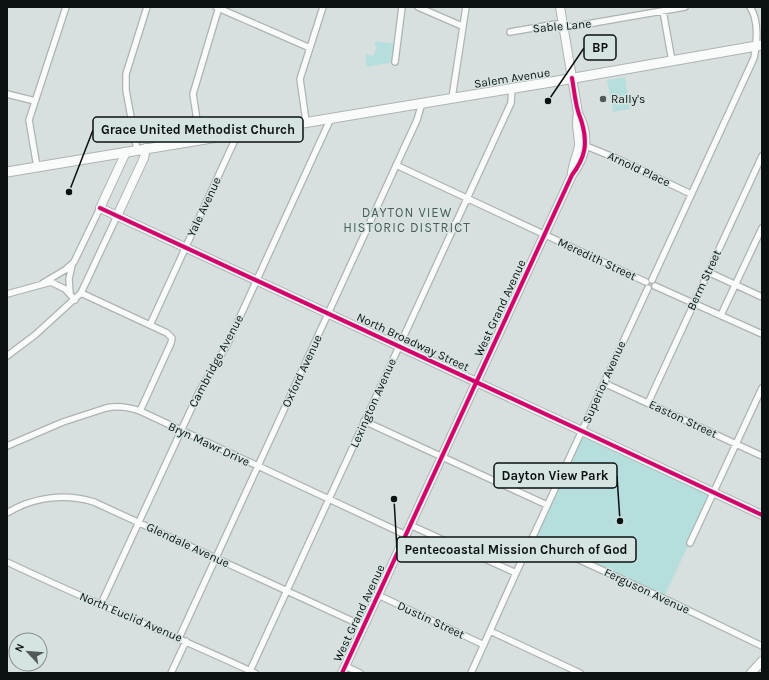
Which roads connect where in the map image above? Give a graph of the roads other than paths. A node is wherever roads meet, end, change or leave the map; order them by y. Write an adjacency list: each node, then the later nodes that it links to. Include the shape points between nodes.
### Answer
1 (66, 7): 23 (street)
2 (147, 7): 32 (street, via 126,74 126,90)
3 (218, 7): 16 (street); 29 (street, via 194,89 193,101)
4 (323, 7): 16 (street)
5 (402, 7): 18 (street)
6 (418, 7): 12 (street)
7 (466, 7): 12 (street)
8 (560, 7): 13 (street, West Grand Avenue)
9 (685, 7): 11 (street, Sable Lane)
10 (750, 7): 15 (street, via 753,10)
11 (663, 11): 13 (street, Sable Lane, via 570,27); 17 (street)
12 (462, 26): 22 (street)
13 (562, 26): 14 (street, Sable Lane, via 556,24); 19 (street, West Grand Avenue)
14 (510, 32)
15 (759, 46): 17 (main road, Salem Avenue); 42 (street)
16 (310, 48): 27 (street, via 300,79)
17 (672, 61): 19 (main road, Salem Avenue)
18 (395, 62)
19 (572, 78): 20 (main road, Salem Avenue); 25 (street, West Grand Avenue)
20 (512, 88): 22 (main road, Salem Avenue); 43 (street, Lexington Avenue, via 511,103)
21 (7, 94): 23 (street)
22 (452, 98): 24 (main road, Salem Avenue)
23 (35, 101): 38 (street, via 29,120)
24 (422, 103): 26 (main road, Salem Avenue); 37 (street, Oxford Avenue, via 418,120)
25 (578, 113): 30 (street, West Grand Avenue, via 582,121); 41 (street, West Grand Avenue, via 576,120 579,145)
26 (331, 118): 27 (main road, Salem Avenue); 54 (street, Cambridge Avenue)
27 (306, 121): 28 (main road, Salem Avenue)
28 (238, 133): 29 (main road, Salem Avenue); 50 (street, Yale Avenue)
29 (200, 140): 31 (main road, Salem Avenue)
30 (586, 146): 41 (street, West Grand Avenue, via 579,166); 42 (street, Arnold Place)
31 (146, 148): 32 (main road, Salem Avenue); 36 (street)
32 (137, 150): 33 (main road, Salem Avenue); 36 (street)
33 (126, 152): 34 (main road, Salem Avenue); 39 (street)
34 (107, 155): 38 (main road, Salem Avenue); 39 (street)
35 (762, 156): 52 (street, Berm Street)
36 (142, 163): 45 (street)
37 (396, 166): 43 (street, Meredith Street); 66 (street, Oxford Avenue)
38 (37, 167): 40 (main road, Salem Avenue)
39 (118, 169): 44 (street)
40 (7, 172)
41 (572, 175): 47 (street, West Grand Avenue)
42 (691, 194): 53 (street)
43 (467, 198): 47 (street, Meredith Street); 70 (street, Lexington Avenue)
44 (100, 208): 45 (street, North Broadway Street); 51 (street)
45 (117, 216): 50 (street, North Broadway Street); 60 (street)
46 (762, 228): 48 (street)
47 (545, 235): 55 (street, Meredith Street); 72 (street, West Grand Avenue)
48 (754, 243): 49 (street); 57 (street)
49 (762, 246)
50 (186, 248): 54 (street, North Broadway Street); 68 (street, Yale Avenue)
51 (72, 264): 56 (street); 62 (street)
52 (708, 272): 57 (street); 65 (street, Berm Street)
53 (652, 280): 55 (street, via 648,279); 58 (street)
54 (256, 281): 66 (street, North Broadway Street); 78 (street, Cambridge Avenue, via 227,345 205,381)
55 (646, 282): 59 (street)
56 (43, 283): 61 (street); 62 (street, via 59,285)
57 (736, 285): 63 (street); 67 (street)
58 (654, 286): 59 (street); 65 (street)
59 (648, 288): 73 (street, Superior Avenue)
60 (81, 293): 64 (street); 68 (street)
61 (7, 294)
62 (70, 294): 64 (street)
63 (762, 297)
64 (75, 300): 71 (street)
65 (694, 303): 67 (street); 75 (street, Berm Street)
66 (328, 314): 70 (street, North Broadway Street); 84 (street, Oxford Avenue)
67 (721, 315): 69 (street)
68 (150, 325): 76 (street, via 169,334 172,342)
69 (762, 334)
70 (398, 346): 72 (street, North Broadway Street); 77 (street, Lexington Avenue)
71 (7, 356)
72 (476, 382): 79 (street, North Broadway Street); 82 (street, West Grand Avenue)
73 (604, 383): 75 (street, Easton Street); 79 (street, Superior Avenue)
74 (762, 388): 80 (street)
75 (648, 403): 80 (street, Easton Street)
76 (140, 411): 78 (street, Bryn Mawr Drive); 81 (street, Bryn Mawr Drive, via 120,406 106,408 63,422)
77 (364, 421): 82 (street); 86 (street, Lexington Avenue)
78 (181, 431): 84 (street, Bryn Mawr Drive); 90 (street, Cambridge Avenue)
79 (582, 431): 85 (street, North Broadway Street); 87 (street, Superior Avenue)
80 (736, 444): 83 (street, Easton Street); 85 (street)
81 (7, 446)
82 (441, 456): 87 (street); 91 (street, West Grand Avenue)
83 (762, 456)
84 (258, 466): 86 (street, Bryn Mawr Drive); 95 (street, Oxford Avenue)
85 (713, 493): 89 (street, North Broadway Street); 94 (street)
86 (329, 500): 92 (street, Bryn Mawr Drive); 98 (street, Lexington Avenue)
87 (547, 505): 93 (street, Superior Avenue)
88 (7, 514): 90 (street, Glendale Avenue, via 26,504 62,497 99,504)
89 (762, 515)
90 (139, 523): 95 (street, Glendale Avenue); 100 (street, Cambridge Avenue)
91 (410, 524): 92 (street, West Grand Avenue); 97 (street)
92 (406, 535): 99 (street, West Grand Avenue)
93 (532, 538): 97 (street, Superior Avenue); 106 (street, Ferguson Avenue)
94 (690, 543)
95 (215, 558): 98 (street, Glendale Avenue); 103 (street, Oxford Avenue)
96 (7, 562): 100 (street, North Euclid Avenue)
97 (516, 573): 102 (street, Superior Avenue)
98 (287, 591): 101 (street, Glendale Avenue); 109 (street, Lexington Avenue)
99 (378, 595): 101 (street, West Grand Avenue); 105 (street, Dustin Street)
100 (101, 604): 103 (street, North Euclid Avenue)
101 (363, 626): 108 (street, West Grand Avenue)
102 (490, 631): 105 (street, Superior Avenue); 114 (street)
103 (179, 638): 104 (street, North Euclid Avenue)
104 (186, 641): 109 (street, North Euclid Avenue); 111 (street)
105 (484, 645): 113 (street, Superior Avenue)
106 (762, 646)
107 (762, 661): 110 (street)
108 (344, 670): 112 (street)
109 (252, 672)
110 (755, 672)
111 (171, 673)
112 (360, 673)
113 (471, 673)
114 (580, 673)

